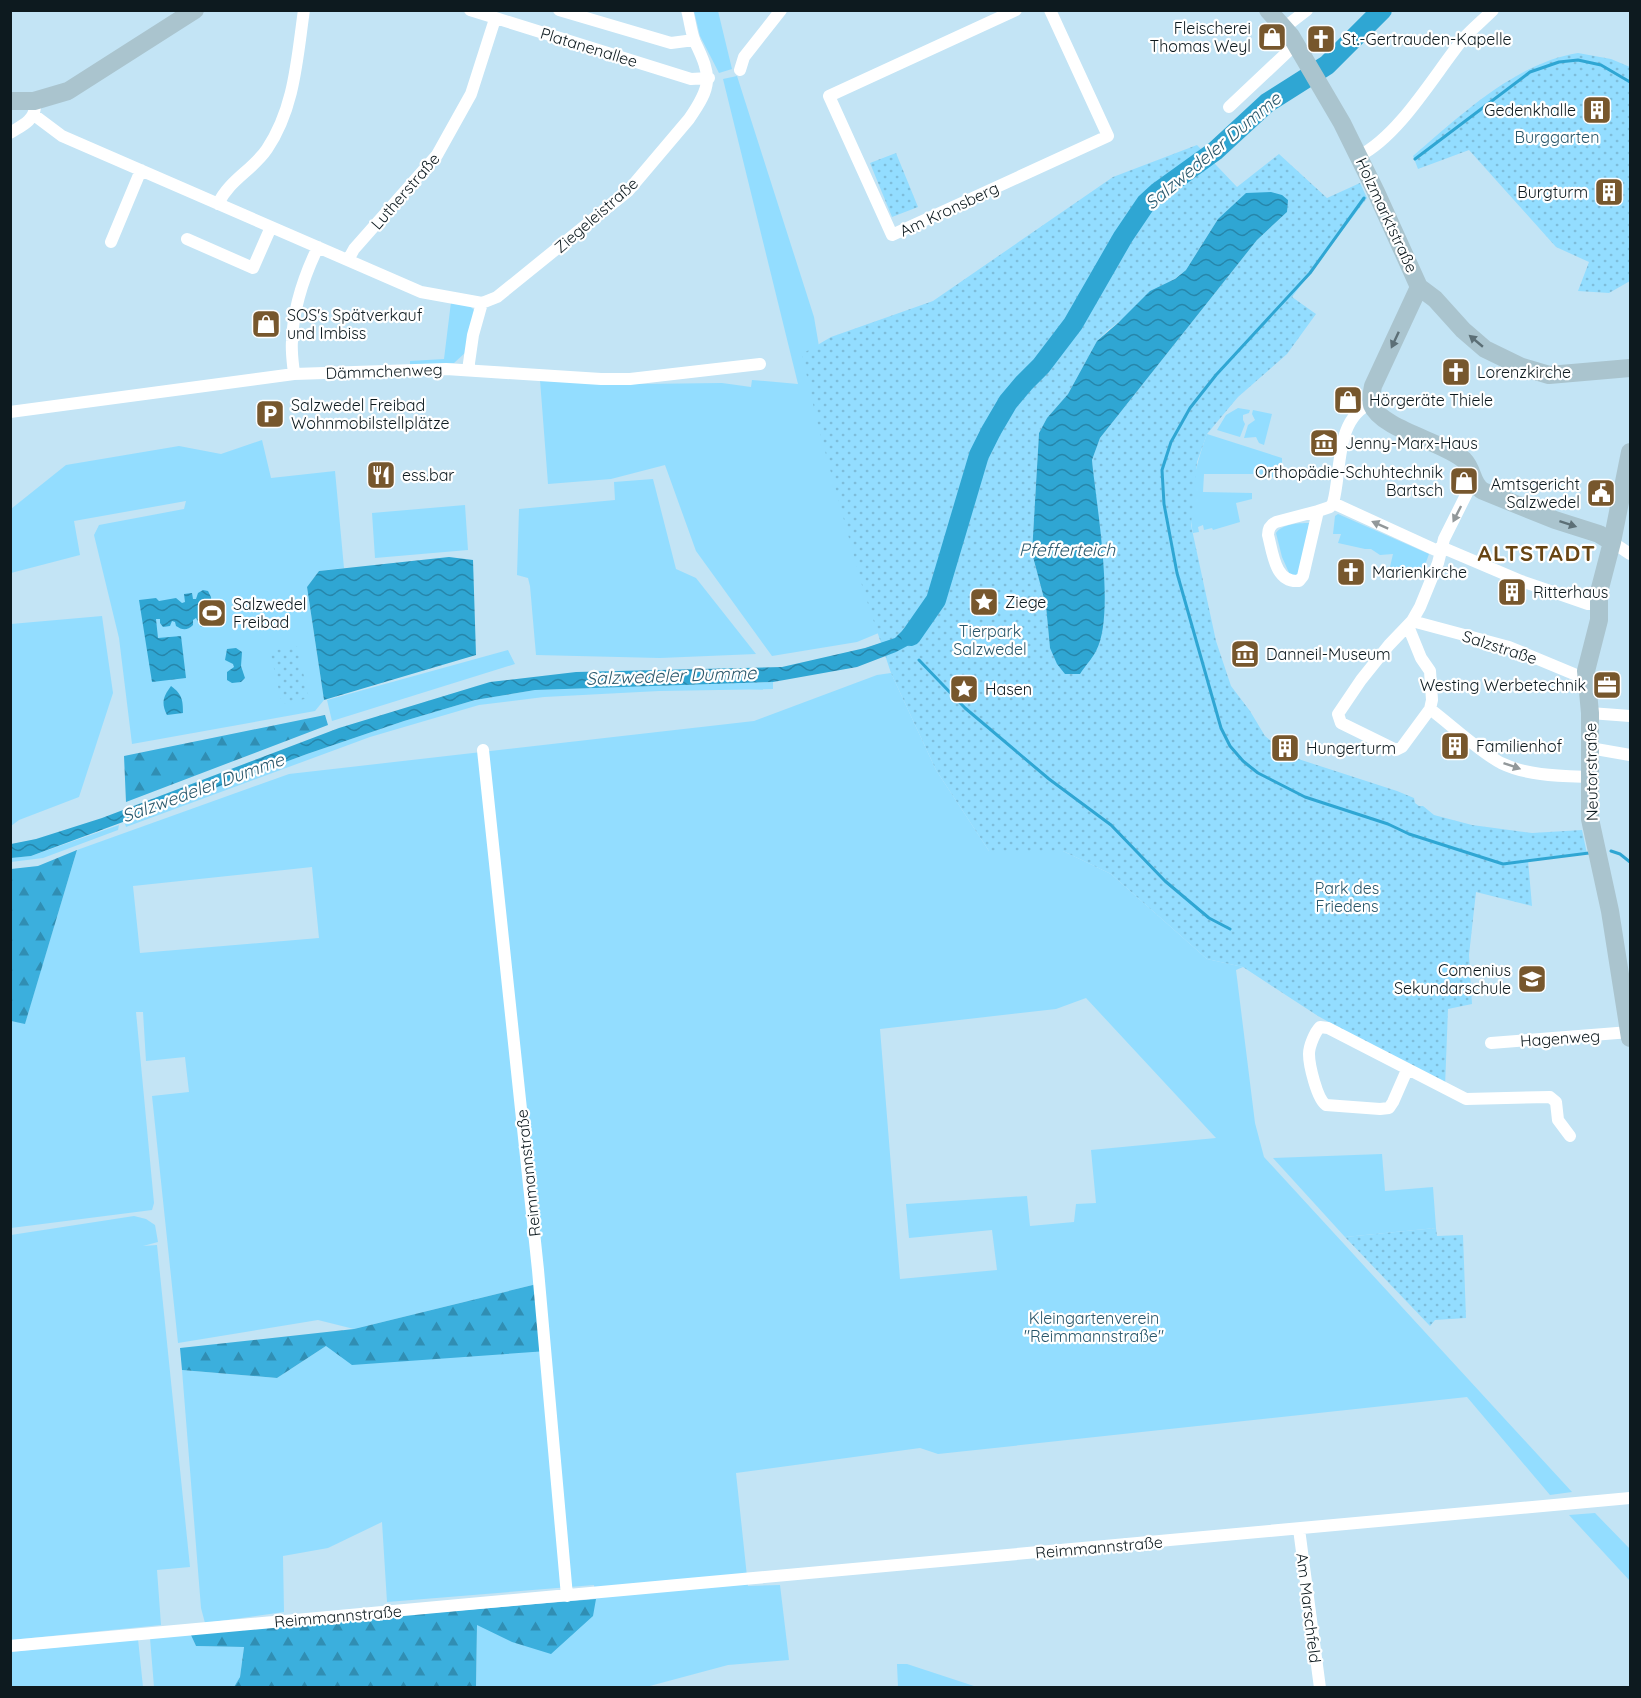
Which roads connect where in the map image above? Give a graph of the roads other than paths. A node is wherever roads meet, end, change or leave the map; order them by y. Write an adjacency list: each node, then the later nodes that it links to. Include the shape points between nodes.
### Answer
1 (195, 10): 20 (street, via 80,84)
2 (304, 10): 24 (street, via 289,105 266,150 228,188)
3 (470, 10): 12 (street, Platanenallee)
4 (559, 10): 14 (street, Platanenallee, via 671,43)
5 (687, 10): 14 (street)
6 (781, 10): 16 (street, via 744,57)
7 (1016, 10): 8 (street, Am Kronsberg, via 830,96 892,235 1108,136)
8 (1050, 10)
9 (1268, 10): 13 (street, Holzmarktstraße)
10 (1307, 10): 13 (street)
11 (1493, 10): 22 (street, via 1465,37 1400,122)
12 (495, 19): 17 (street, Platanenallee, via 691,79); 29 (street, Lutherstraße, via 471,94 437,155)
13 (1285, 27): 15 (street, Holzmarktstraße)
14 (694, 40): 17 (street)
15 (1296, 44): 19 (street); 22 (street, Holzmarktstraße)
16 (740, 70)
17 (709, 78): 31 (street, Ziegeleistraße, via 689,119 628,191 497,297)
18 (10, 101): 20 (street)
19 (1229, 107)
20 (34, 108): 21 (street); 23 (street, via 62,136)
21 (10, 133)
22 (1359, 156): 30 (street, Holzmarktstraße)
23 (141, 170): 24 (street); 27 (street)
24 (218, 204): 25 (street)
25 (271, 227): 26 (street, via 253,268); 28 (street)
26 (187, 239)
27 (111, 242)
28 (318, 247): 29 (street); 35 (street, via 304,278 295,314 291,344)
29 (348, 260): 31 (street, via 421,292)
30 (1419, 286): 33 (street, Holzmarktstraße, one-way to 30, via 1549,375 1522,368 1485,349); 36 (street, one-way to 36, via 1377,377)
31 (482, 303): 34 (street)
32 (760, 364): 34 (street, Dämmchenweg, via 630,379)
33 (1630, 368)
34 (468, 370): 35 (street, Dämmchenweg)
35 (294, 374): 37 (street, Dämmchenweg)
36 (1372, 403): 39 (street, via 1392,423 1456,454 1472,471); 40 (street, via 1358,412 1343,441)
37 (10, 412)
38 (1630, 452): 42 (street, Neutorstraße)
39 (1473, 481): 42 (street, one-way to 42, via 1477,488 1498,498); 43 (street, one-way to 43)
40 (1333, 503): 41 (street); 43 (street, one-way to 40)
41 (1318, 511): 41 (street, via 1276,522 1268,530 1278,571 1291,582 1303,576)
42 (1612, 542): 44 (street); 45 (street, Neutorstraße)
43 (1440, 549): 45 (street, via 1521,581); 46 (street, via 1438,563)
44 (1630, 554)
45 (1598, 604): 47 (street, Neutorstraße, via 1599,620)
46 (1410, 623): 47 (street, Salzstraße, via 1509,647); 48 (street, via 1421,658 1430,671); 48 (street, via 1361,680 1338,714 1341,723 1396,750)
47 (1586, 679): 49 (street, Neutorstraße)
48 (1430, 709): 54 (street, one-way to 54, via 1497,761 1517,769)
49 (1590, 712): 50 (street); 51 (street, Neutorstraße)
50 (1630, 716)
51 (1590, 748): 53 (street); 54 (street, Neutorstraße)
52 (483, 750): 62 (street, Reimmannstraße, via 538,1270)
53 (1630, 755)
54 (1589, 777): 55 (street, Neutorstraße, via 1589,810)
55 (1630, 1032): 56 (street, Neutorstraße); 57 (street, Hagenweg)
56 (1630, 1038)
57 (1491, 1043)
58 (1407, 1070): 58 (street, via 1328,1028 1317,1030 1309,1052 1319,1098 1326,1105 1389,1108); 59 (street, via 1466,1099 1551,1097 1557,1104 1558,1120)
59 (1570, 1136)
60 (1630, 1498): 61 (street, Reimmannstraße)
61 (1299, 1529): 62 (street, Reimmannstraße); 64 (street, Am Marschfeld)
62 (567, 1596): 63 (street, Reimmannstraße)
63 (10, 1646)
64 (1320, 1688)

